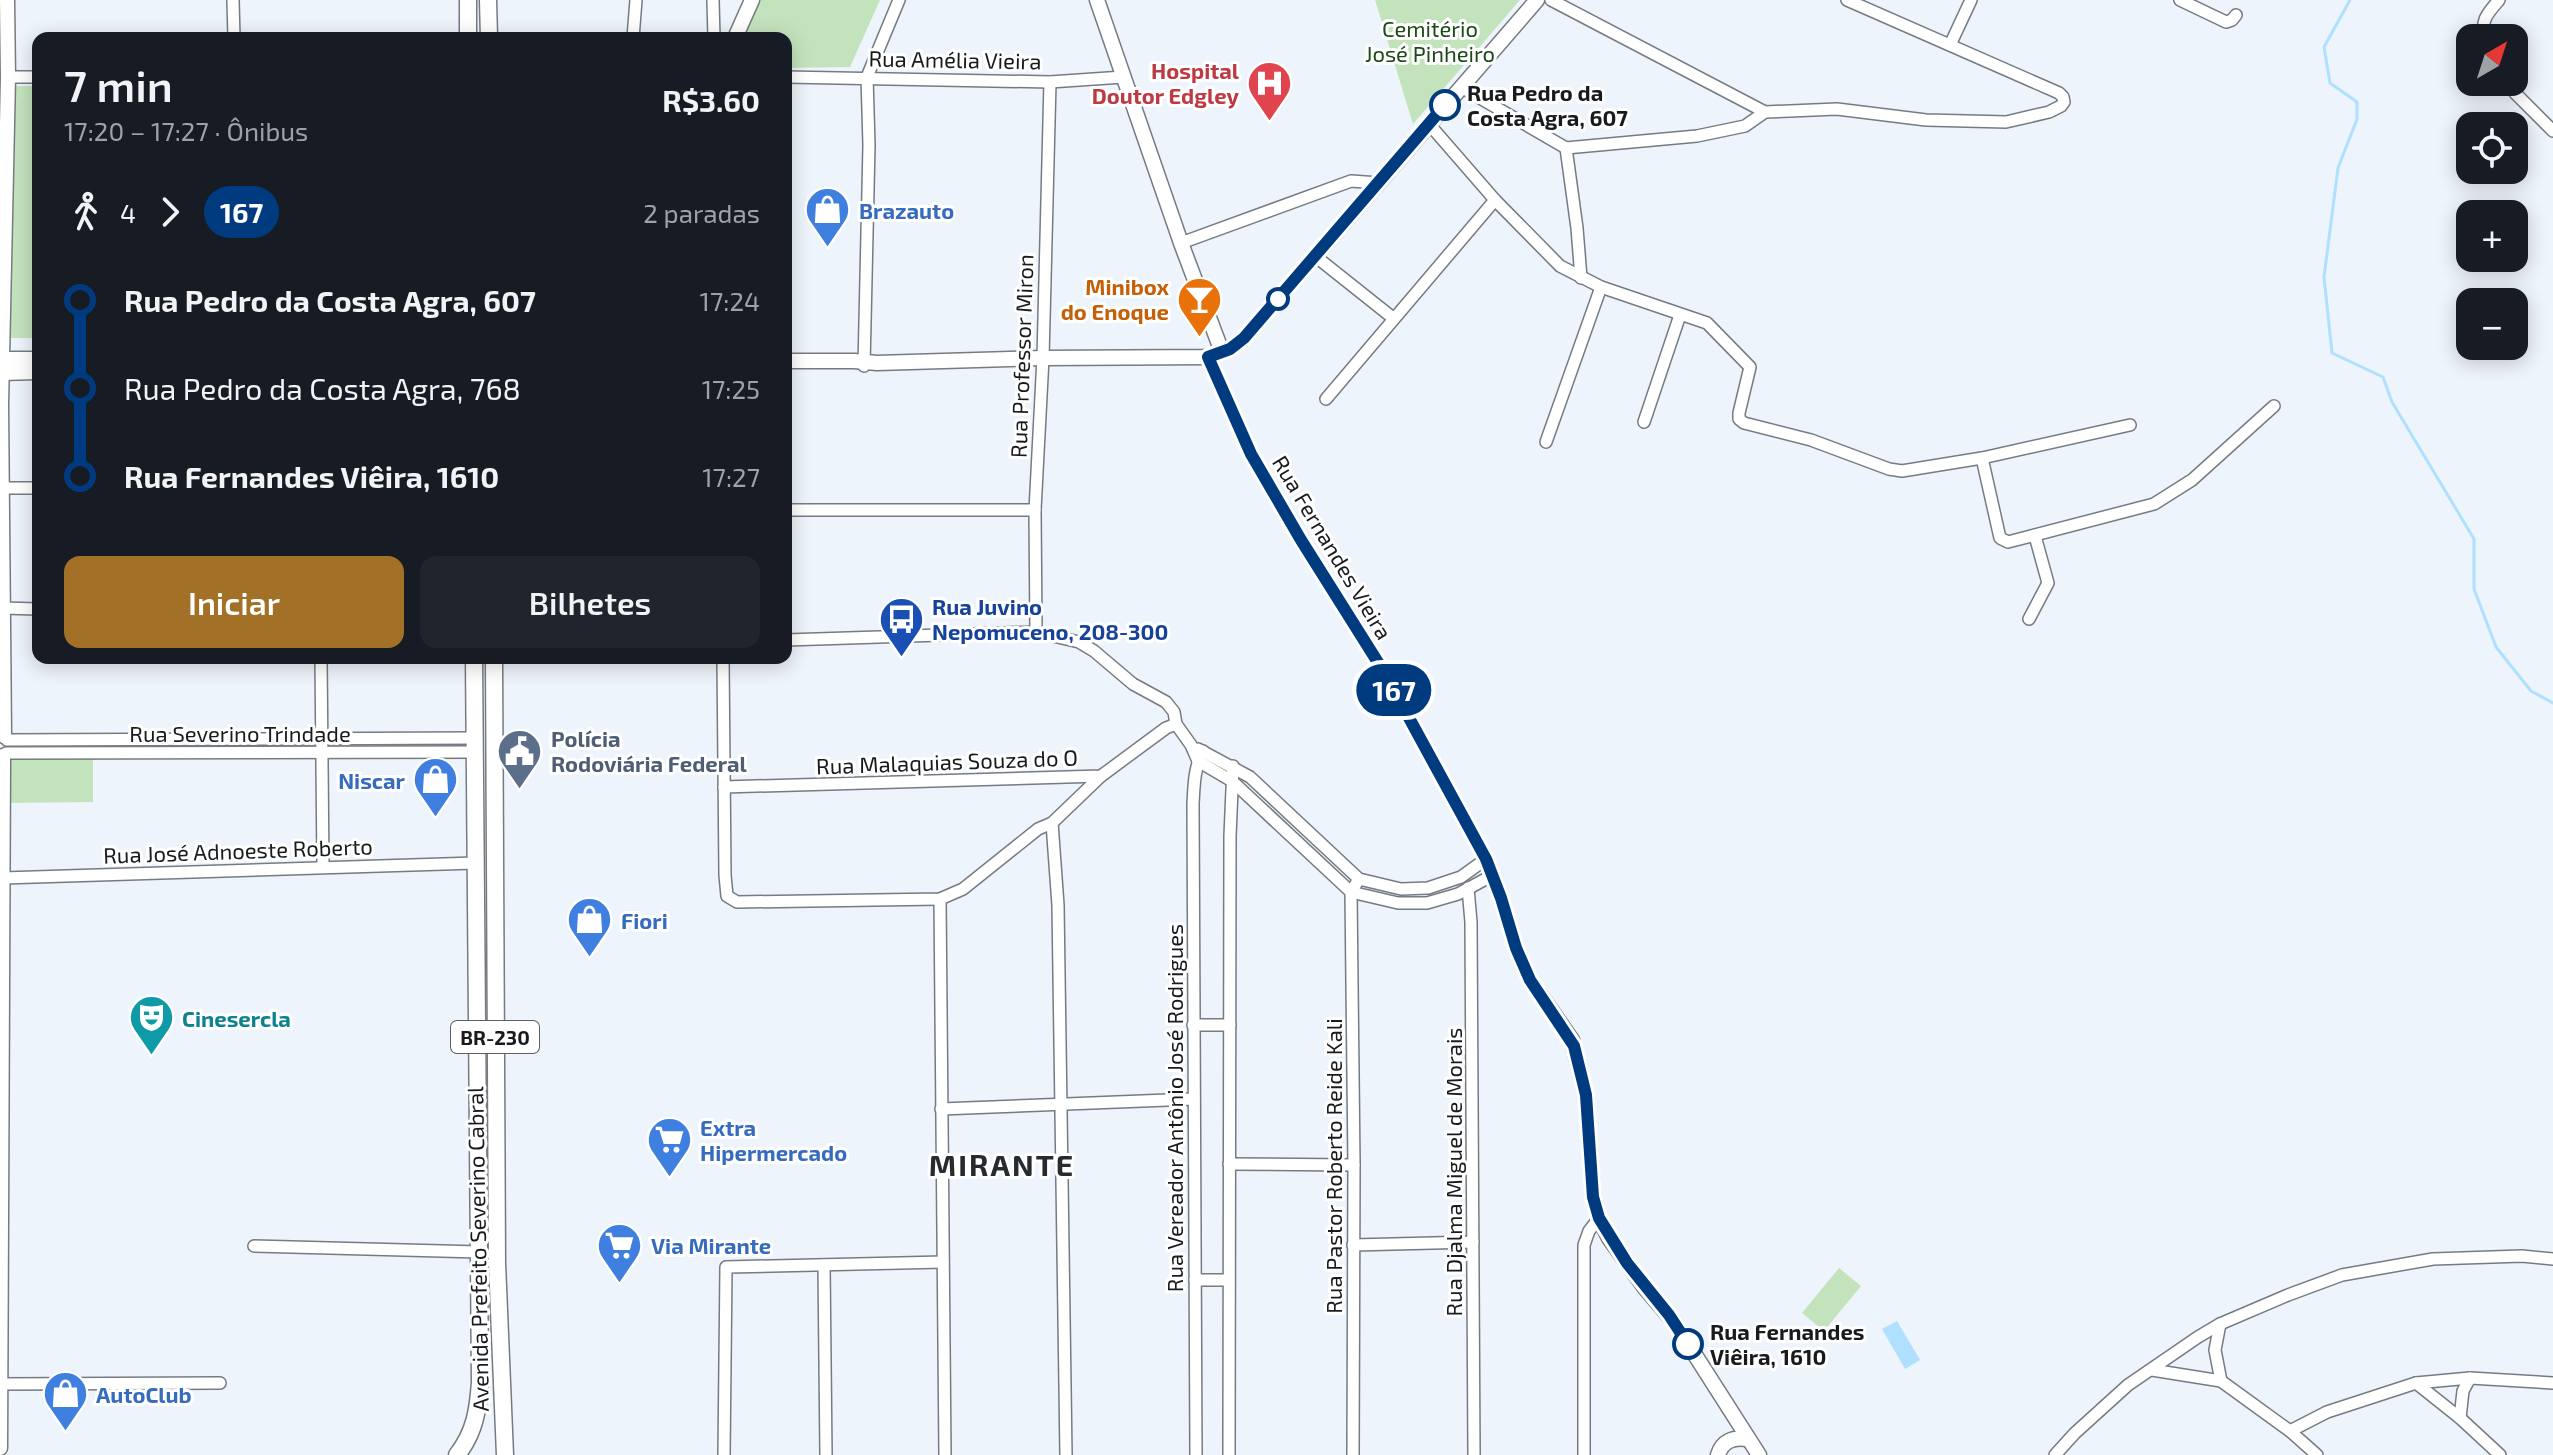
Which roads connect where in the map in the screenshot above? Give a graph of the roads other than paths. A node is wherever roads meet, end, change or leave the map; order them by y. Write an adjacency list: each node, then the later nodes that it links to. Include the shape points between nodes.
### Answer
1 (7, 0): 25 (street)
2 (233, 0): 18 (street)
3 (468, 0): 19 (main road)
4 (488, 0): 20 (main road)
5 (636, 0): 21 (street)
6 (713, 0): 22 (street)
7 (752, 0): 23 (street)
8 (899, 0): 28 (street)
9 (1097, 0): 29 (street, Rua Fernandes Vieira)
10 (1537, 0): 31 (street)
11 (1551, 0): 33 (street)
12 (1847, 0): 24 (street)
13 (1971, 0): 24 (street)
14 (2180, 0): 16 (street, via 2226,22)
15 (2499, 0): 17 (street)
16 (2236, 15)
17 (2482, 24)
18 (234, 32)
19 (468, 32)
20 (489, 32)
21 (633, 32)
22 (714, 32)
23 (738, 32)
24 (1950, 45): 33 (street, via 2059,93 2064,102 2034,117 2006,122 1926,120 1837,109)
25 (8, 77): 26 (street); 50 (street)
26 (32, 77)
27 (792, 77): 28 (street, Rua Amélia Vieira)
28 (867, 77): 30 (street, Rua Amélia Vieira); 49 (street)
29 (1123, 77): 30 (street, Rua Amélia Vieira); 39 (street, Rua Fernandes Vieira)
30 (1050, 82): 46 (street, Rua Professor Miron)
31 (1461, 87): 34 (street); 36 (street)
32 (2518, 96): 35 (street)
33 (1765, 112): 36 (street, via 1745,126 1697,136)
34 (1429, 124): 37 (street); 38 (street)
35 (2553, 131)
36 (1566, 148): 41 (street)
37 (1379, 183): 39 (street, via 1351,181); 40 (street)
38 (1495, 200): 41 (street, via 1550,258); 44 (street)
39 (1181, 243): 45 (street, Rua Fernandes Vieira)
40 (1315, 256): 44 (street); 45 (street, via 1244,338)
41 (1581, 278): 42 (street)
42 (1601, 287): 43 (street); 57 (street)
43 (1680, 315): 55 (street); 58 (street, via 1707,323 1750,367 1739,413 1744,423 1902,471)
44 (1393, 318): 53 (street)
45 (1215, 355): 46 (street); 86 (street, Rua Fernandes Vieira, via 1251,454 1384,672)
46 (1043, 358): 49 (street); 62 (street, Rua Professor Miron)
47 (32, 360): 50 (street)
48 (792, 361): 49 (street)
49 (869, 364): 51 (street)
50 (1, 366): 52 (street); 59 (street)
51 (792, 370)
52 (32, 371)
53 (1326, 399)
54 (2274, 406): 63 (street, via 2192,480 2157,502)
55 (1644, 422)
56 (2130, 425): 58 (street)
57 (1546, 442)
58 (1982, 458): 63 (street, via 2000,538 2008,542)
59 (2, 488): 60 (street); 64 (street)
60 (32, 488)
61 (792, 510): 62 (street)
62 (1035, 510): 67 (street, Rua Professor Miron)
63 (2035, 536): 66 (street, via 2048,583)
64 (2, 608): 65 (street); 77 (street)
65 (32, 609)
66 (2029, 619)
67 (1036, 632): 68 (street); 73 (street, via 1094,651 1133,684 1166,702)
68 (792, 640)
69 (321, 664): 74 (street)
70 (474, 664): 76 (main road, Avenida Prefeito Severino Cabral / BR-230)
71 (494, 664): 128 (main road, Avenida Prefeito Severino Cabral / BR-230, via 497,1263)
72 (723, 664): 84 (street)
73 (1176, 724): 78 (street); 82 (street, Rua Malaquias Souza do O)
74 (321, 738): 75 (street, Rua Severino Trindade); 77 (street, Rua Severino Trindade); 79 (street)
75 (382, 738): 76 (street, Rua Severino Trindade); 80 (street)
76 (474, 745): 80 (street, Rua Severino Trindade); 87 (main road, Avenida Prefeito Severino Cabral / BR-230)
77 (3, 746): 79 (street, Rua Severino Trindade); 90 (street)
78 (1197, 752): 81 (street); 83 (street); 97 (street, Rua Vereador Antônio José Rodrigues)
79 (322, 753): 80 (street, Rua Severino Trindade); 88 (street)
80 (383, 753)
81 (1233, 766): 83 (street); 91 (street)
82 (1101, 776): 84 (street, Rua Malaquias Souza do O); 85 (street)
83 (1232, 781): 94 (street); 98 (street)
84 (724, 787): 95 (street, via 727,896 737,902)
85 (1052, 823): 95 (street, via 963,889); 100 (street)
86 (1486, 859): 89 (street, Rua Fernandes Vieira); 92 (street, via 1461,877 1428,888)
87 (475, 863): 88 (street, Rua José Adnoeste Roberto); 109 (main road, Avenida Prefeito Severino Cabral / BR-230)
88 (323, 867): 90 (street, Rua José Adnoeste Roberto)
89 (1493, 875): 93 (street); 104 (street, Rua Fernandes Vieira, via 1530,980 1577,1053)
90 (3, 878): 108 (street)
91 (1359, 879): 92 (street); 94 (street)
92 (1382, 885): 96 (street)
93 (1468, 888): 96 (street, via 1427,903); 105 (street, Rua Djalma Miguel de Morais)
94 (1351, 892): 96 (street); 103 (street, Rua Pastor Roberto Reide Kali)
95 (940, 899): 101 (street)
96 (1378, 899)
97 (1193, 1025): 98 (street); 99 (street, Rua Vereador Antônio José Rodrigues)
98 (1230, 1025): 102 (street)
99 (1193, 1099): 100 (street); 113 (street, Rua Vereador Antônio José Rodrigues)
100 (1062, 1104): 101 (street); 132 (street)
101 (941, 1109): 111 (street)
102 (1229, 1164): 103 (street); 114 (street)
103 (1354, 1165): 106 (street, Rua Pastor Roberto Reide Kali)
104 (1599, 1218): 125 (street, Rua Fernandes Vieira, via 1674,1322); 137 (street, via 1584,1245)
105 (1473, 1242): 106 (street); 136 (street, Rua Djalma Miguel de Morais)
106 (1353, 1245): 135 (street, Rua Pastor Roberto Reide Kali)
107 (254, 1246): 109 (street)
108 (1, 1250): 122 (street)
109 (479, 1252): 127 (main road, Avenida Prefeito Severino Cabral / BR-230, via 477,1416)
110 (2553, 1259): 115 (street, via 2433,1259 2342,1275)
111 (943, 1262): 112 (street); 131 (street)
112 (824, 1265): 129 (street, via 726,1267); 130 (street)
113 (1195, 1280): 114 (street); 133 (street, Rua Vereador Antônio José Rodrigues)
114 (1229, 1280): 134 (street)
115 (2220, 1324): 116 (street); 118 (street, via 2215,1350)
116 (2152, 1370): 118 (street); 140 (street, via 2128,1385)
117 (2470, 1378): 120 (street); 121 (street); 123 (street)
118 (2221, 1381): 124 (street)
119 (220, 1383): 122 (street)
120 (2416, 1383): 123 (street); 124 (street, via 2327,1412)
121 (2553, 1383)
122 (2, 1384): 126 (street)
123 (2460, 1418): 142 (street)
124 (2290, 1431): 141 (street)
125 (1747, 1439): 138 (street, via 1726,1442); 139 (street, Rua Fernandes Vieira)
126 (0, 1448)
127 (457, 1455)
128 (505, 1455)
129 (724, 1455)
130 (826, 1455)
131 (945, 1455)
132 (1066, 1455)
133 (1196, 1455)
134 (1229, 1455)
135 (1353, 1455)
136 (1474, 1455)
137 (1584, 1455)
138 (1718, 1455)
139 (1759, 1455)
140 (2055, 1455)
141 (2317, 1455)
142 (2500, 1455)

